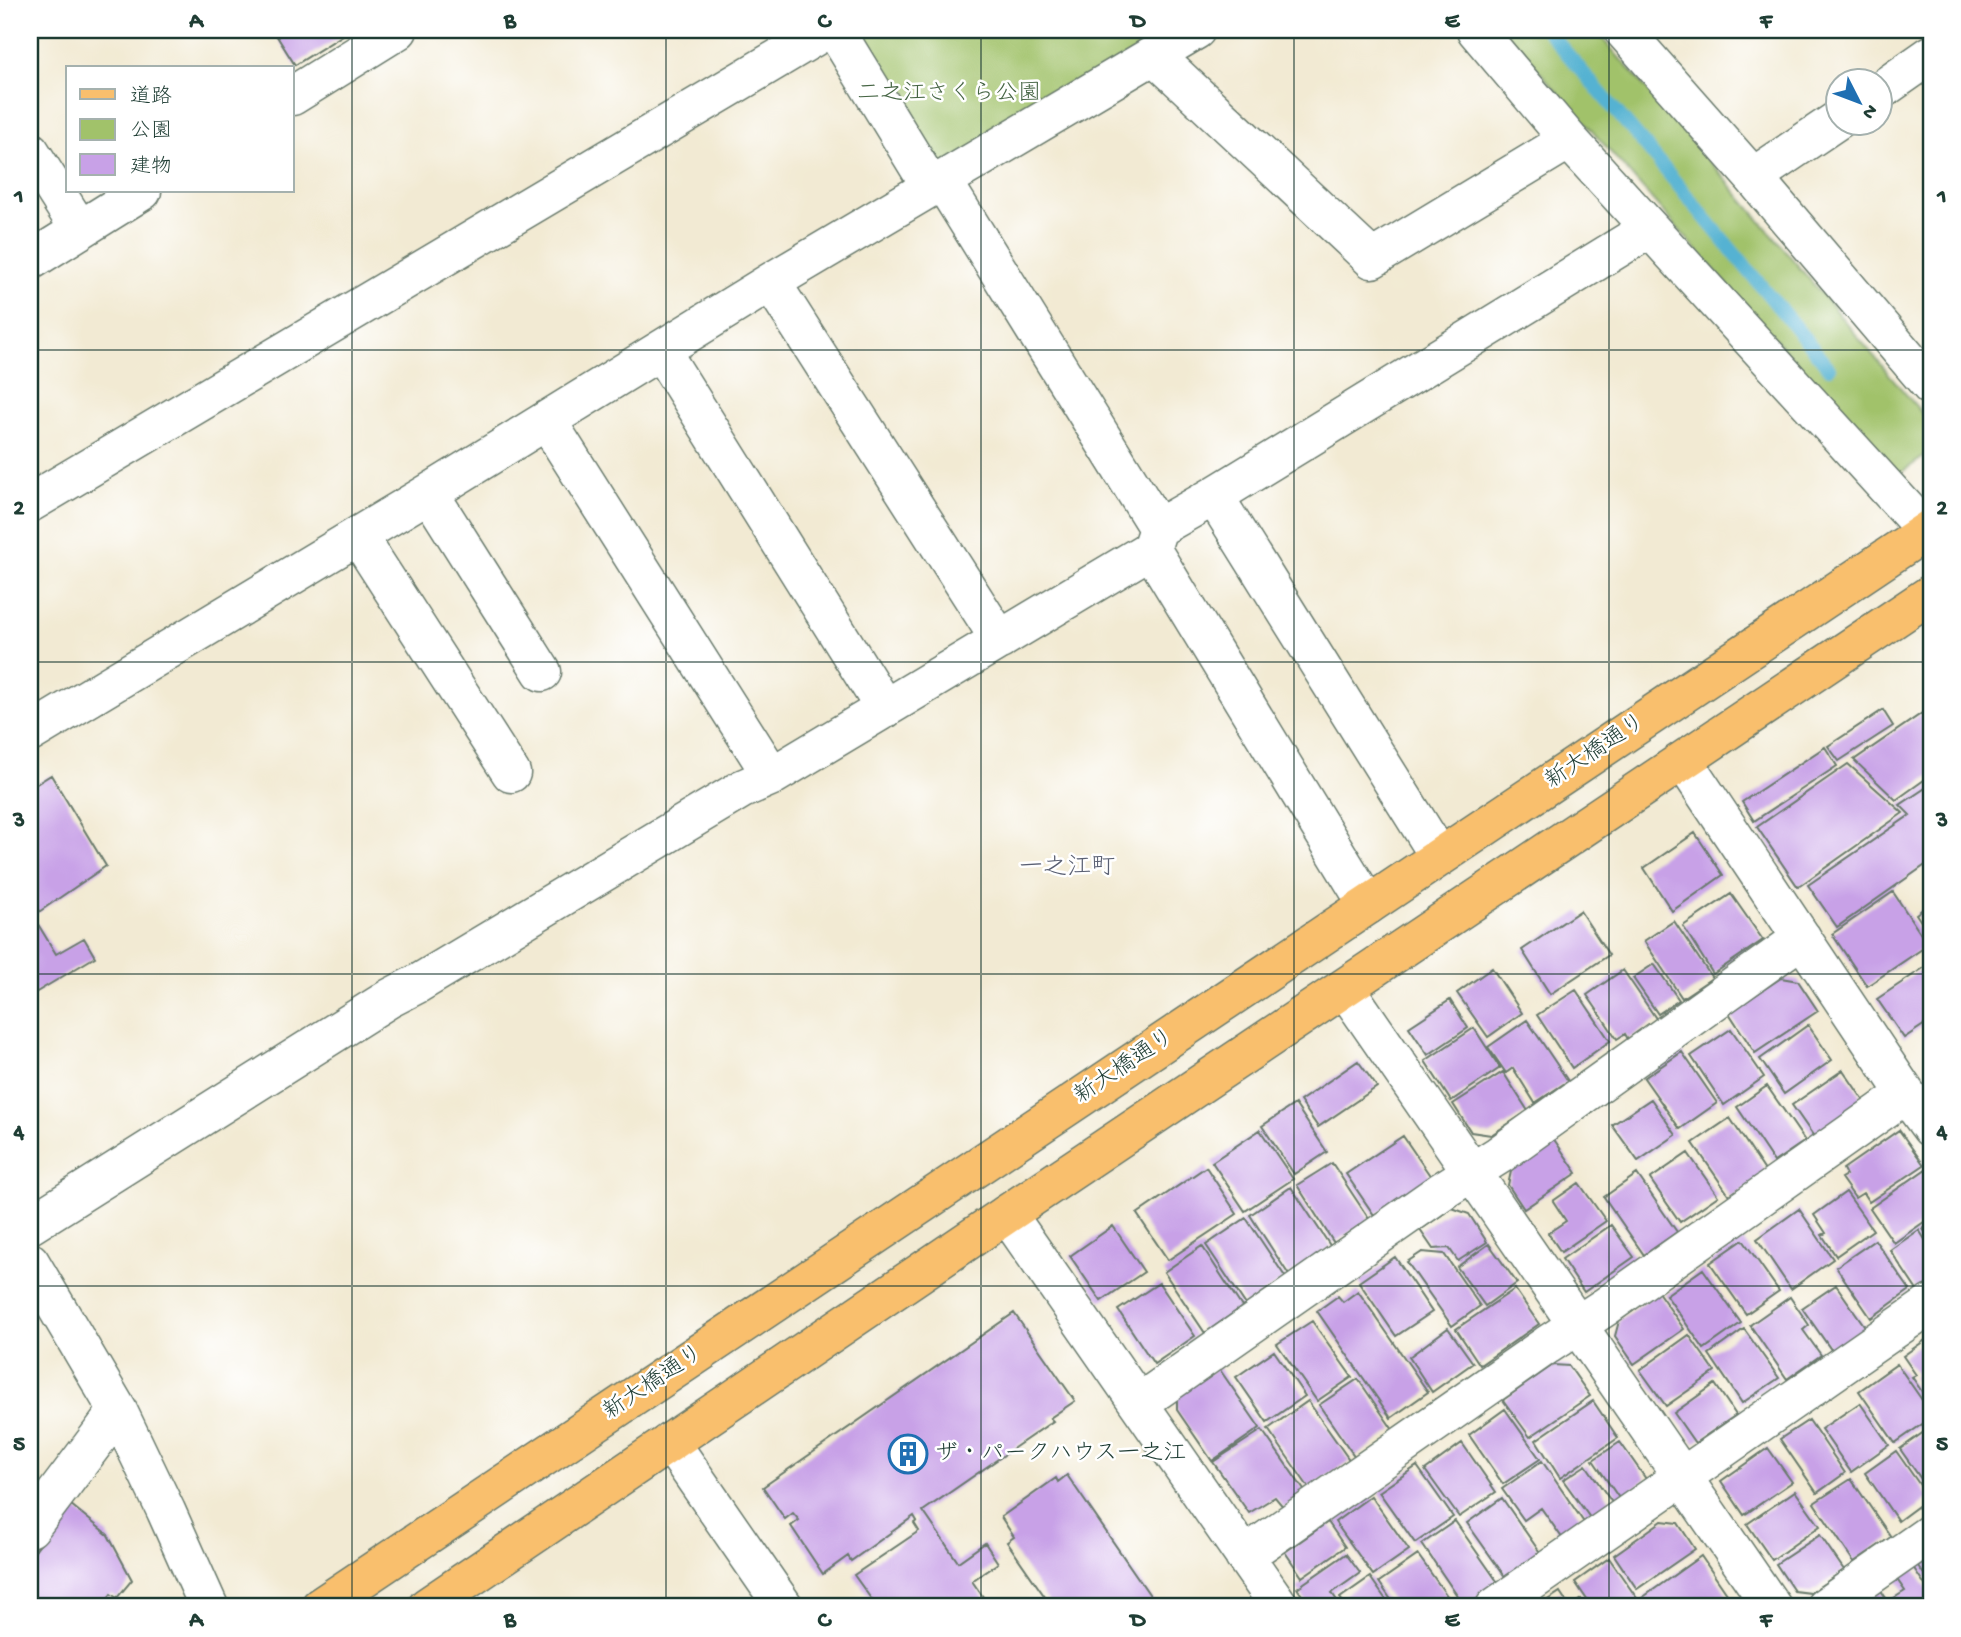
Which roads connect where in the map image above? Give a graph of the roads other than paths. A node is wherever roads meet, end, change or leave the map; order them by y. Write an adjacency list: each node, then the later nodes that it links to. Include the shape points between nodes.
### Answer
1 (398, 30): 10 (street)
2 (826, 30): 26 (street)
3 (835, 30): 15 (street)
4 (1196, 30): 8 (street)
5 (1476, 30): 12 (street)
6 (1623, 30): 14 (street)
7 (1931, 55): 9 (street)
8 (1155, 56): 12 (street, via 1372,259); 15 (street)
9 (1895, 80)
10 (294, 95)
11 (1825, 128): 14 (street)
12 (1569, 140): 17 (street)
13 (30, 151): 18 (street)
14 (1753, 177): 22 (street)
15 (937, 184): 20 (street); 29 (street)
16 (140, 192): 18 (street)
17 (1649, 229): 25 (street); 27 (street)
18 (80, 230): 19 (street)
19 (30, 261)
20 (771, 282): 21 (street); 31 (street)
21 (661, 351): 23 (street); 33 (street)
22 (1931, 386)
23 (547, 421): 24 (street); 37 (street)
24 (429, 493): 28 (street); 32 (street)
25 (1214, 496): 29 (street); 38 (street)
26 (30, 503)
27 (1930, 532): 38 (main road, 新大橋通り)
28 (358, 536): 34 (street); 36 (street)
29 (1155, 538): 31 (street); 39 (street)
30 (1931, 594): 35 (main road)
31 (1000, 640): 33 (street)
32 (542, 672)
33 (885, 709): 37 (street)
34 (30, 733)
35 (1684, 762): 40 (street); 41 (main road)
36 (511, 773)
37 (772, 776): 46 (street, via 742,789 390,998)
38 (1439, 856): 39 (main road, 新大橋通り)
39 (1367, 905): 58 (main road, 新大橋通り)
40 (1802, 938): 42 (street); 44 (street)
41 (1345, 988): 44 (street); 45 (main road)
42 (1906, 1094): 43 (street); 49 (street)
43 (1931, 1128)
44 (1471, 1172): 49 (street); 50 (street)
45 (1007, 1214): 50 (street); 52 (main road)
46 (30, 1225)
47 (30, 1262): 51 (street)
48 (1931, 1304): 53 (street)
49 (1576, 1326): 53 (street); 56 (street)
50 (1139, 1403): 56 (street)
51 (118, 1411): 54 (street); 57 (street)
52 (670, 1442): 59 (main road); 60 (street)
53 (1681, 1478): 62 (street); 63 (street)
54 (30, 1528)
55 (1931, 1533): 64 (street)
56 (1244, 1556): 61 (street)
57 (209, 1607)
58 (320, 1607)
59 (427, 1607)
60 (785, 1607)
61 (1280, 1607)
62 (1495, 1607)
63 (1772, 1607)
64 (1825, 1607)

